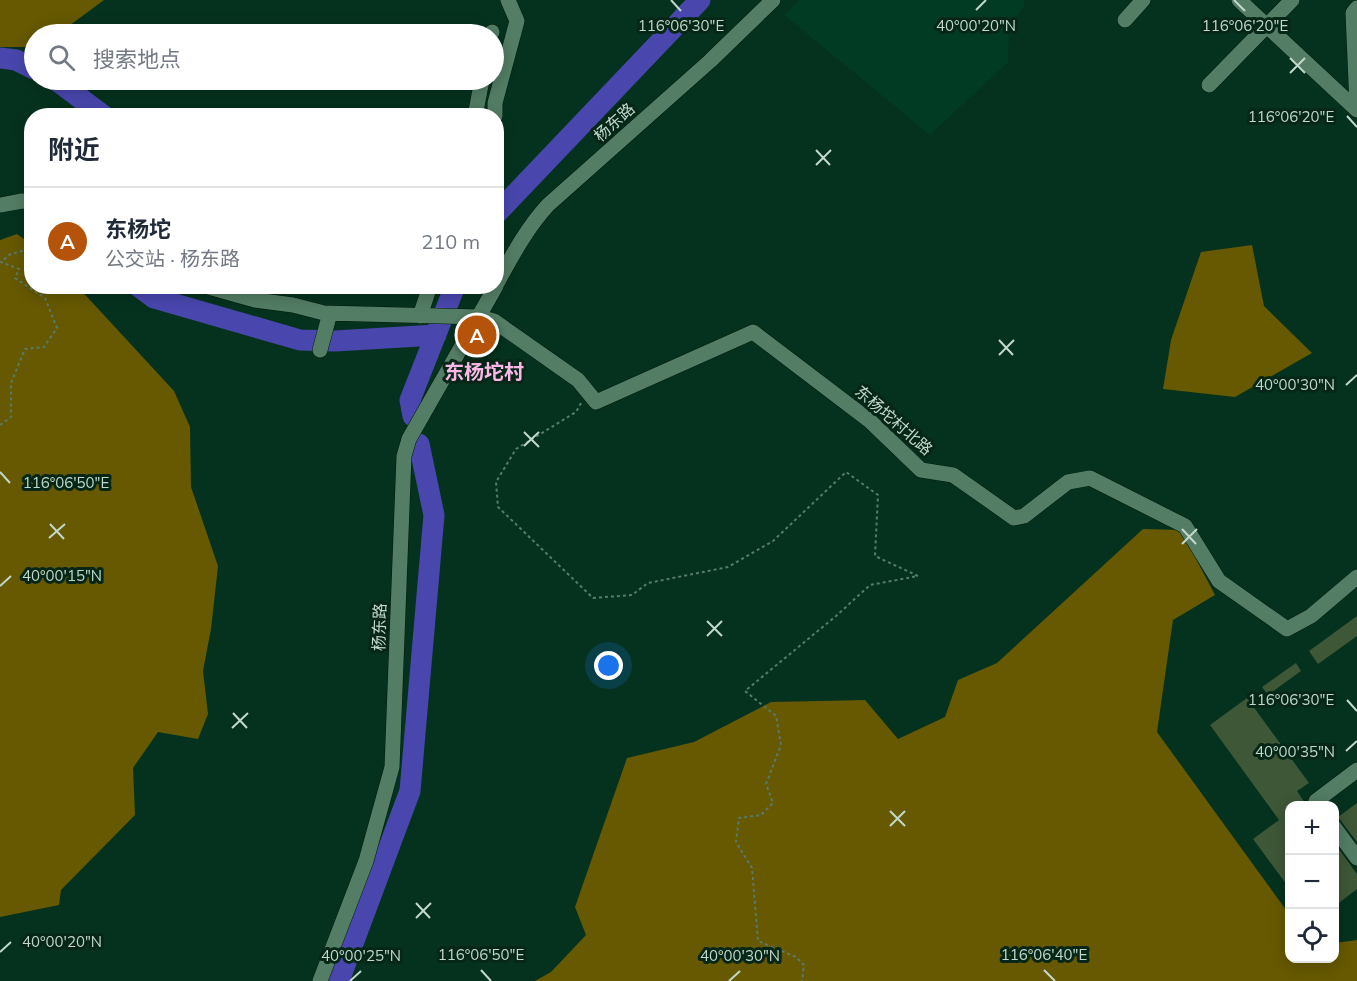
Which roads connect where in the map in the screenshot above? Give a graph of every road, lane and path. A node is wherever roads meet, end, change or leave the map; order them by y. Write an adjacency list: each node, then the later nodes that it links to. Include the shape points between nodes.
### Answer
1 (497, 0): 9 (street)
2 (508, 0): 9 (street)
3 (773, 0): 22 (street, 杨东路, via 548,205 533,221)
4 (1143, 0): 10 (street)
5 (1239, 0): 11 (street)
6 (1292, 0): 11 (street)
7 (1347, 0): 8 (street)
8 (1357, 9): 18 (street, via 1353,13)
9 (515, 17): 12 (street)
10 (1125, 20)
11 (1267, 26): 13 (street); 18 (street)
12 (504, 69)
13 (1209, 85)
14 (480, 90): 16 (street)
15 (498, 90): 17 (street)
16 (477, 108)
17 (495, 108)
18 (1357, 108)
19 (24, 201): 20 (street)
20 (0, 206)
21 (24, 250): 23 (path, via 1,262 19,269 15,278)
22 (504, 271)
23 (24, 284)
24 (39, 294): 33 (path, via 45,298 57,328 44,347 25,349 12,383 11,417)
25 (234, 294): 28 (street)
26 (429, 294): 29 (street)
27 (490, 294): 30 (street, 杨东路)
28 (330, 313): 29 (street); 31 (street)
29 (425, 316): 30 (street)
30 (472, 317): 32 (street, 东杨坨村北路, via 494,321); 39 (street, 杨东路, via 404,456 392,767 366,861)
31 (320, 350)
32 (588, 390): 34 (street, 东杨坨村北路, via 596,402 753,332 870,421 921,470 953,475 1014,518 1024,516 1068,482 1090,478 1185,526 1219,581 1287,630); 40 (path, via 576,412 516,450 496,482 498,507 593,598 632,595 648,583 728,567 773,541 846,472 878,495 875,556 918,576 870,585 745,691 776,716 781,745 766,784 773,803 761,815 739,818 736,842 752,868 758,941 796,957 804,966)
33 (0, 425)
34 (1354, 586)
35 (1357, 770): 36 (street)
36 (1316, 801)
37 (1339, 833): 38 (street)
38 (1357, 858)
39 (320, 981)
40 (802, 981)

